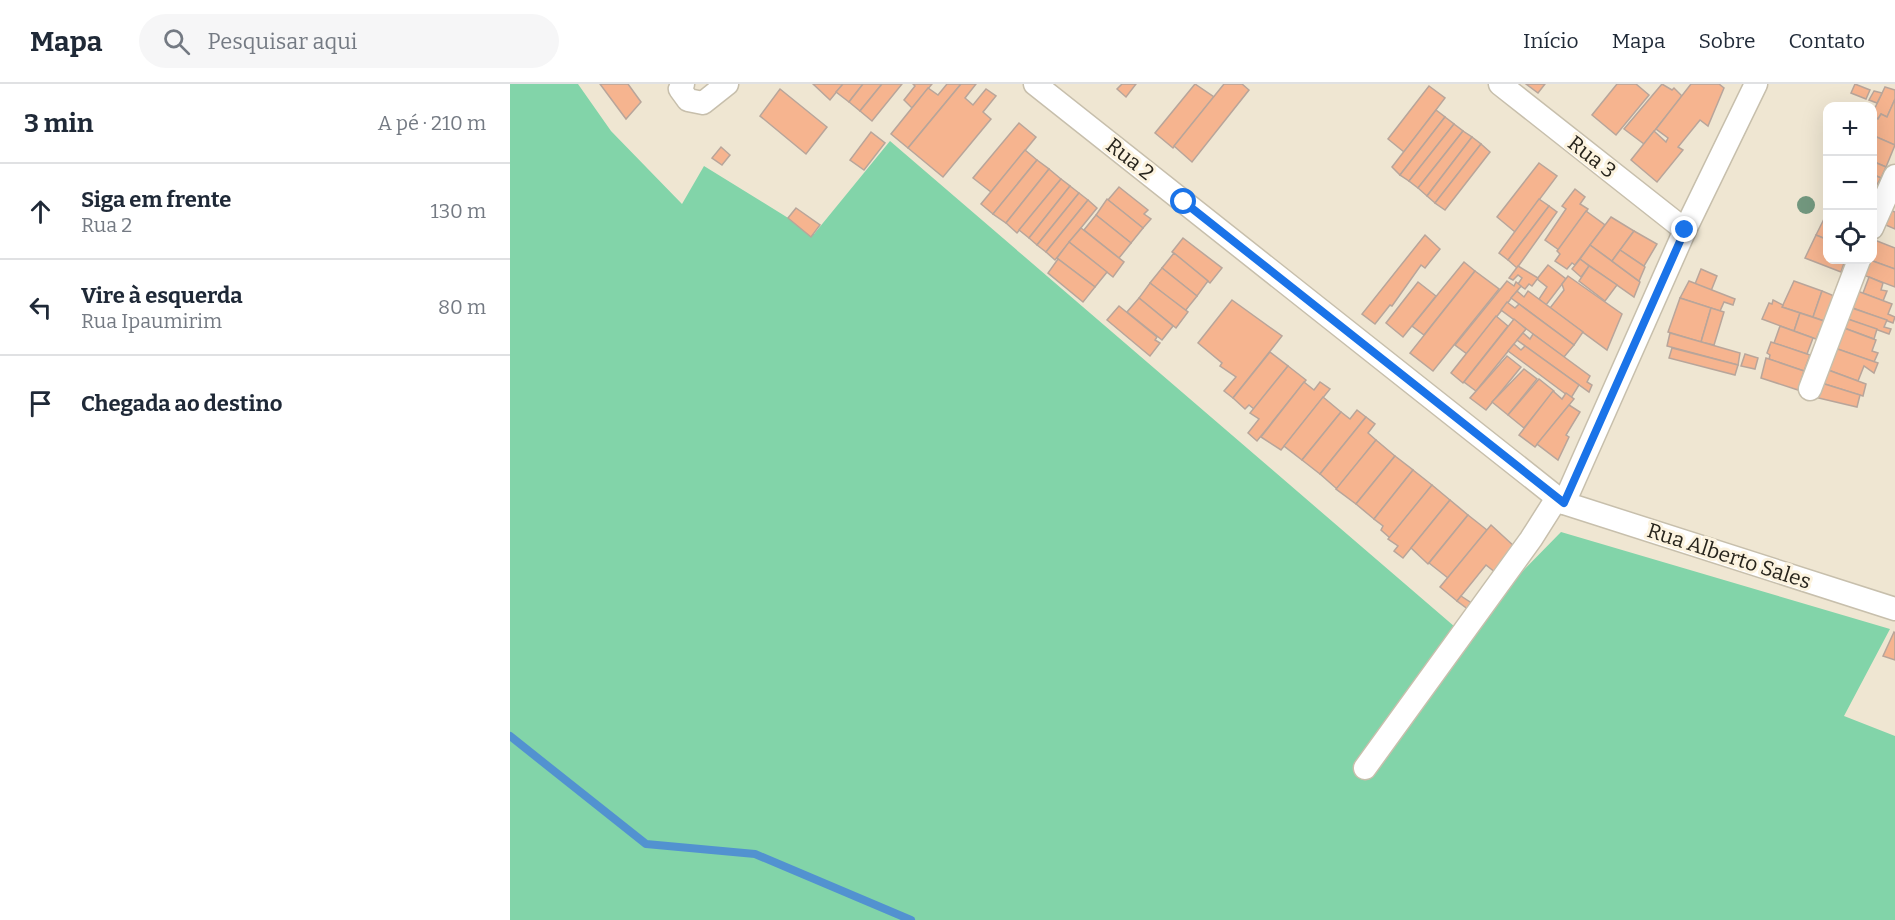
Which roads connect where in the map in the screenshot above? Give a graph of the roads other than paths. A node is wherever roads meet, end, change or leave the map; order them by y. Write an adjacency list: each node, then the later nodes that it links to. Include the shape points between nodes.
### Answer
1 (683, 84): 2 (street, via 680,89 688,100 703,103)
2 (727, 84)
3 (1035, 84): 11 (street, Rua 2)
4 (1500, 84): 8 (street, Rua 3)
5 (1756, 84): 8 (street)
6 (1895, 176): 7 (street)
7 (1877, 217)
8 (1685, 230): 11 (street)
9 (1857, 264): 10 (street)
10 (1810, 389)
11 (1561, 500): 12 (street, Rua Alberto Sales); 13 (street)
12 (1895, 609)
13 (1365, 768)

